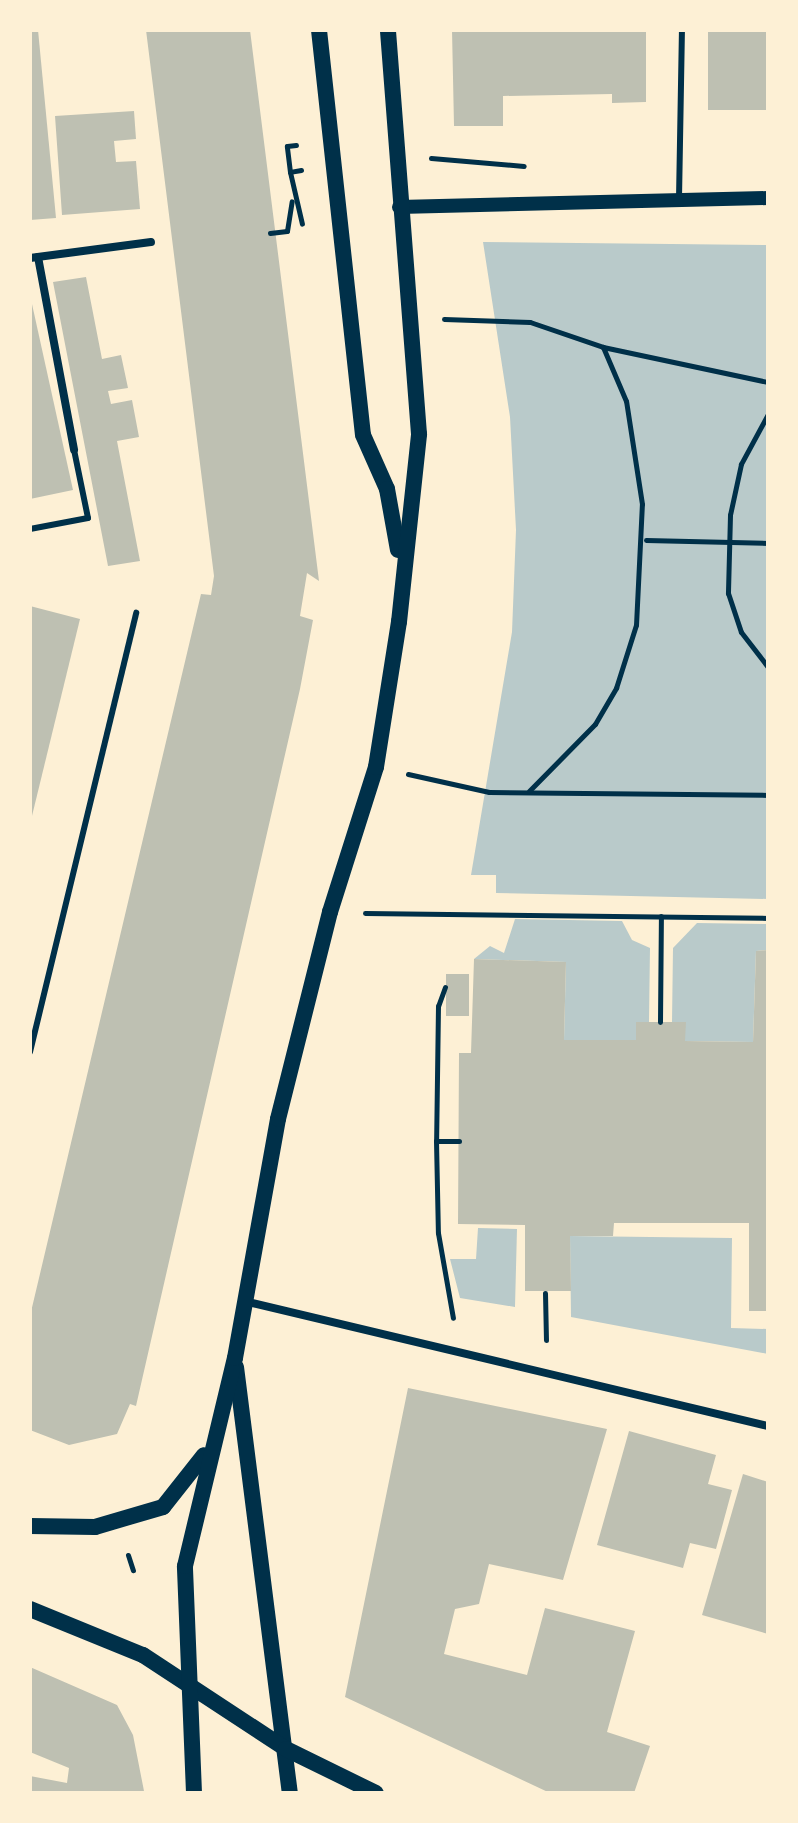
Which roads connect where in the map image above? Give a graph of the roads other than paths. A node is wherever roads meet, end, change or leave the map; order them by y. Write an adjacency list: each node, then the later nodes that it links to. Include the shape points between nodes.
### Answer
1 (319, 30): 11 (main road, via 363,435 387,489)
2 (388, 30): 6 (main road)
3 (682, 30): 5 (lane)
4 (768, 198): 5 (street)
5 (679, 199): 6 (street)
6 (399, 207): 11 (main road, via 419,434)
7 (151, 242): 8 (street)
8 (34, 258): 9 (street)
9 (74, 450): 10 (lane, via 88,518)
10 (30, 529)
11 (402, 568): 16 (main road, via 376,767 330,912 278,1119)
12 (136, 613): 13 (lane)
13 (39, 1015): 14 (lane); 15 (lane)
14 (30, 1017)
15 (30, 1052)
16 (244, 1301): 17 (main road); 18 (street)
17 (235, 1358): 19 (main road, via 199,1469 163,1507 95,1527); 21 (main road, via 185,1566); 22 (main road)
18 (768, 1426)
19 (30, 1526)
20 (30, 1609): 21 (main road)
21 (190, 1680): 22 (main road); 23 (main road)
22 (286, 1749): 24 (main road); 25 (main road)
23 (194, 1793)
24 (290, 1793)
25 (376, 1793)

